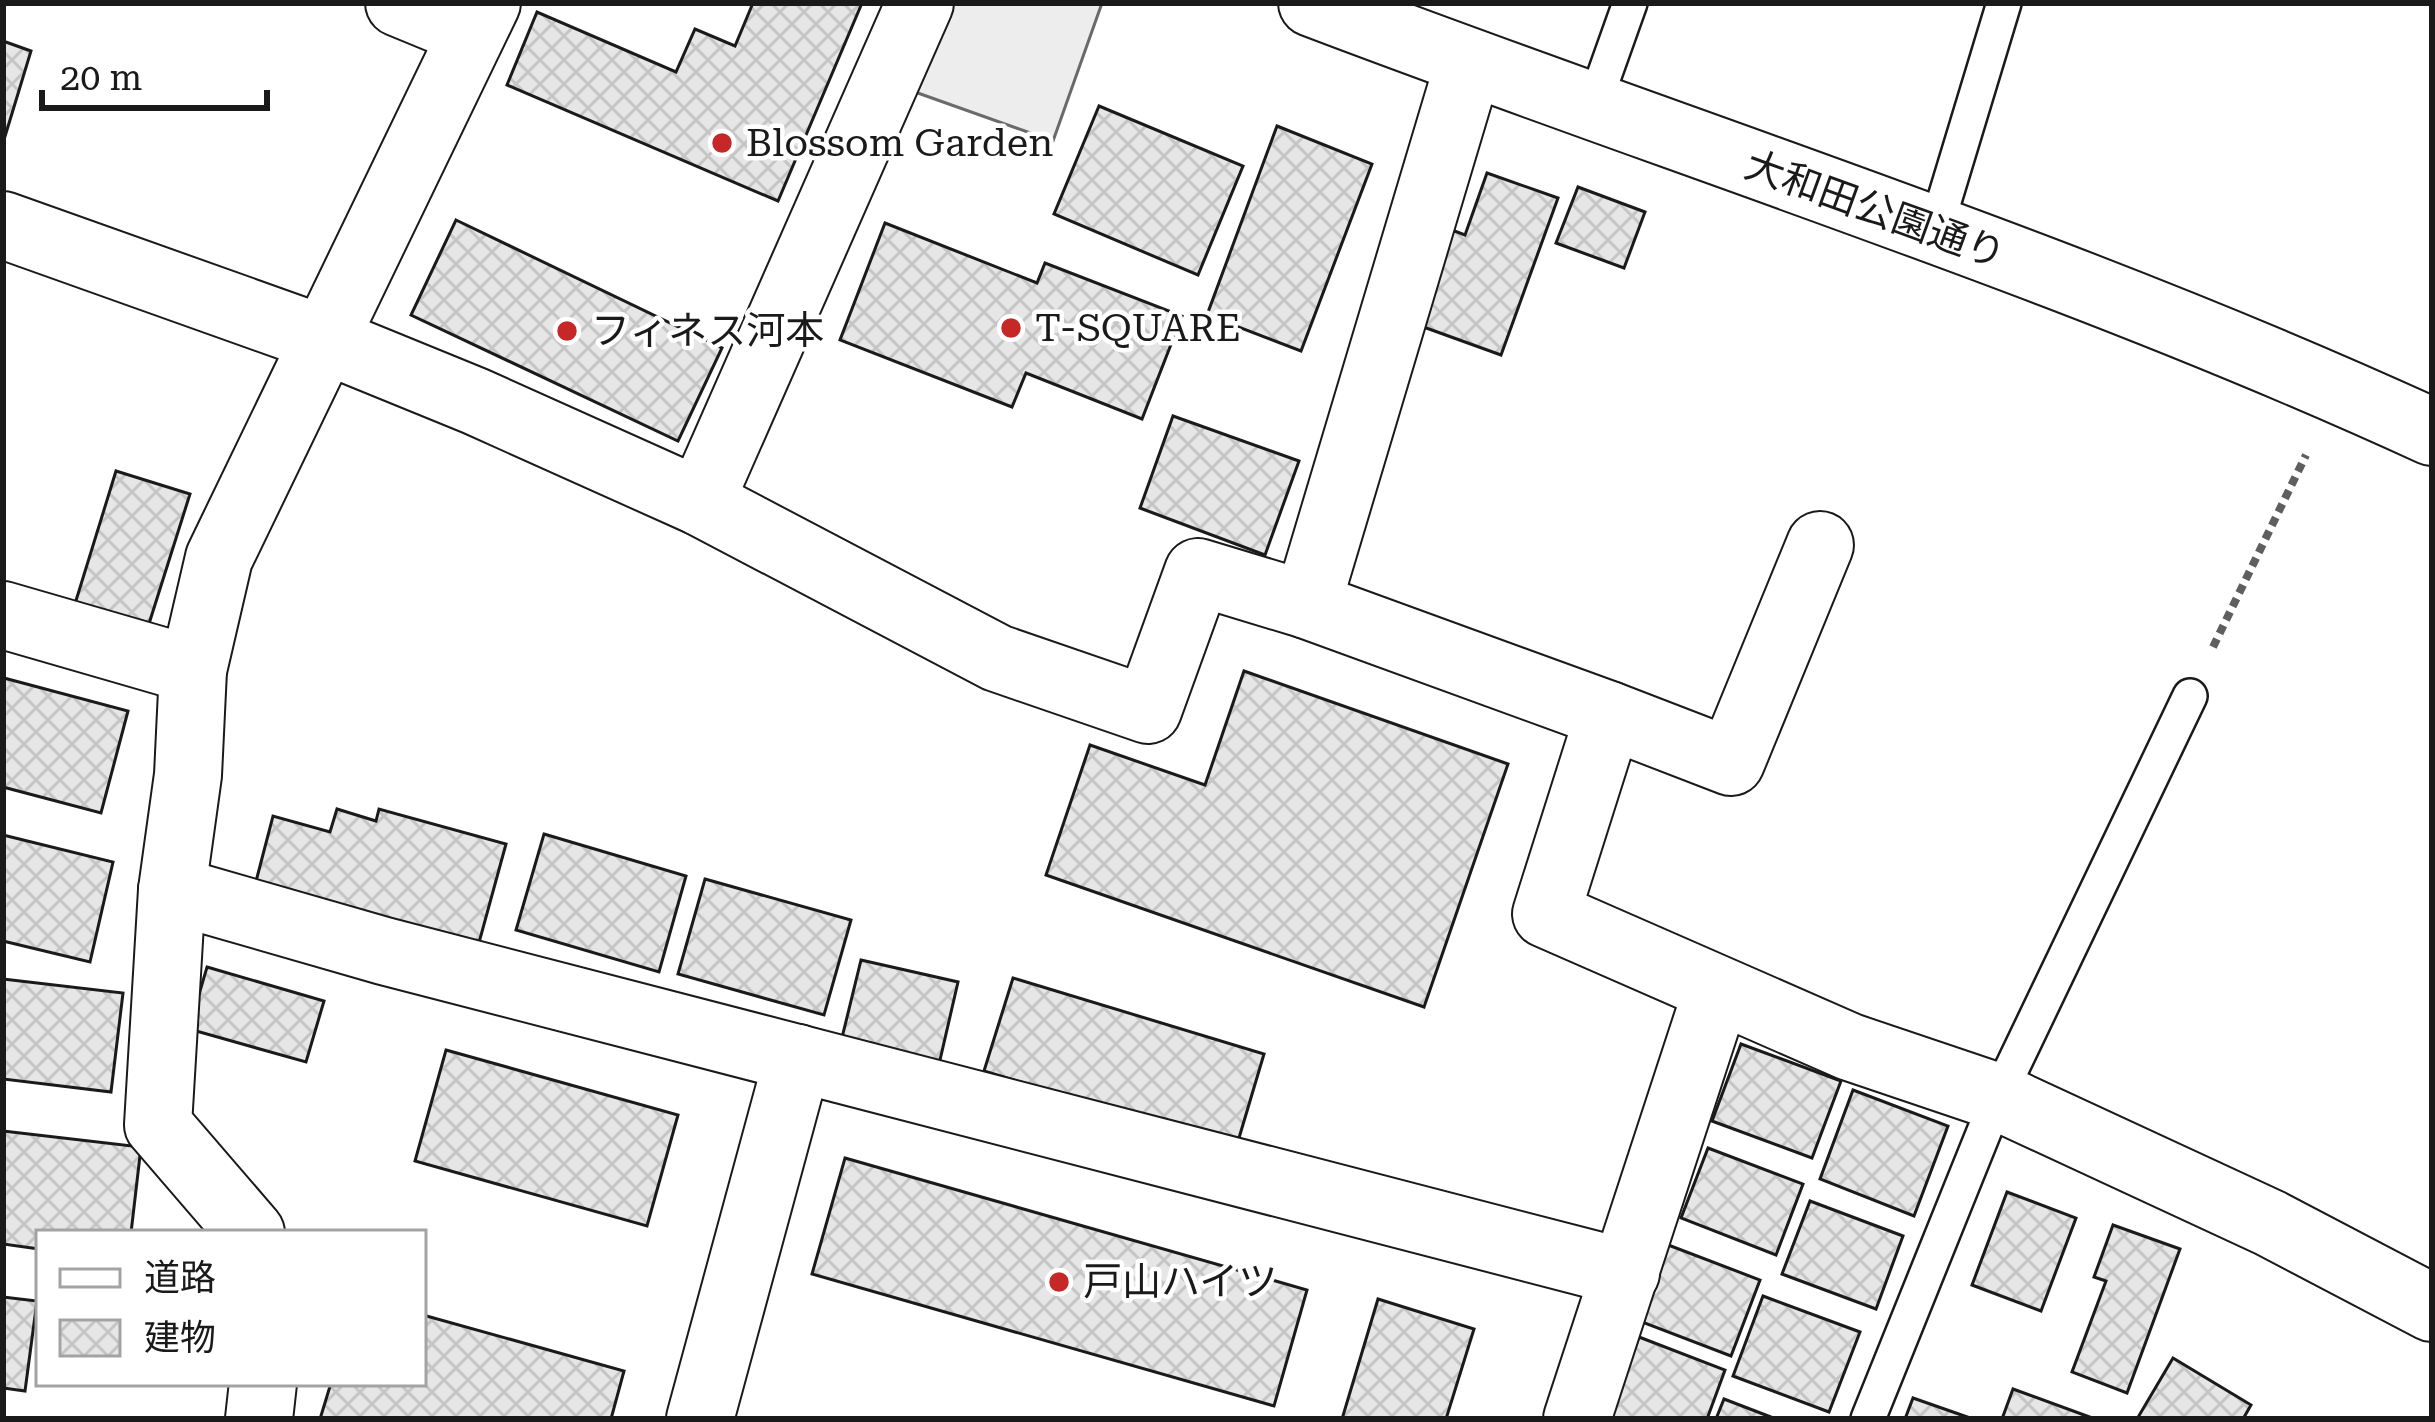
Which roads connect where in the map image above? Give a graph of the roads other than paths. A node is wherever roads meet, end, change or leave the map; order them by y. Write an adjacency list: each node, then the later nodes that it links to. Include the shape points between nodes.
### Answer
1 (399, 3): 6 (street)
2 (920, 3): 13 (street)
3 (1312, 3): 7 (street, 大和田公園通り)
4 (1630, 3): 8 (lane)
5 (2004, 3): 10 (lane)
6 (480, 18): 11 (street)
7 (1469, 63): 8 (street, 大和田公園通り); 15 (street)
8 (1593, 106): 10 (street, 大和田公園通り)
9 (3, 225): 11 (street)
10 (1935, 231): 12 (street, 大和田公園通り)
11 (323, 338): 13 (street); 17 (street, via 218,558)
12 (2432, 432)
13 (700, 502): 15 (street, via 997,658 1148,710 1198,572)
14 (1820, 545): 19 (street, via 1731,761)
15 (1306, 605): 19 (street)
16 (3, 615): 17 (street)
17 (193, 670): 20 (street)
18 (2190, 696): 23 (lane)
19 (1609, 716): 21 (street, via 1546,914)
20 (172, 890): 22 (street); 24 (street, via 158,1125)
21 (1717, 991): 23 (street); 25 (street)
22 (798, 1058): 25 (street); 29 (street)
23 (1998, 1097): 26 (street); 31 (lane)
24 (248, 1230)
25 (1626, 1273): 30 (street)
26 (2432, 1308)
27 (263, 1386): 28 (street)
28 (259, 1419)
29 (700, 1419)
30 (1577, 1419)
31 (1868, 1419)

